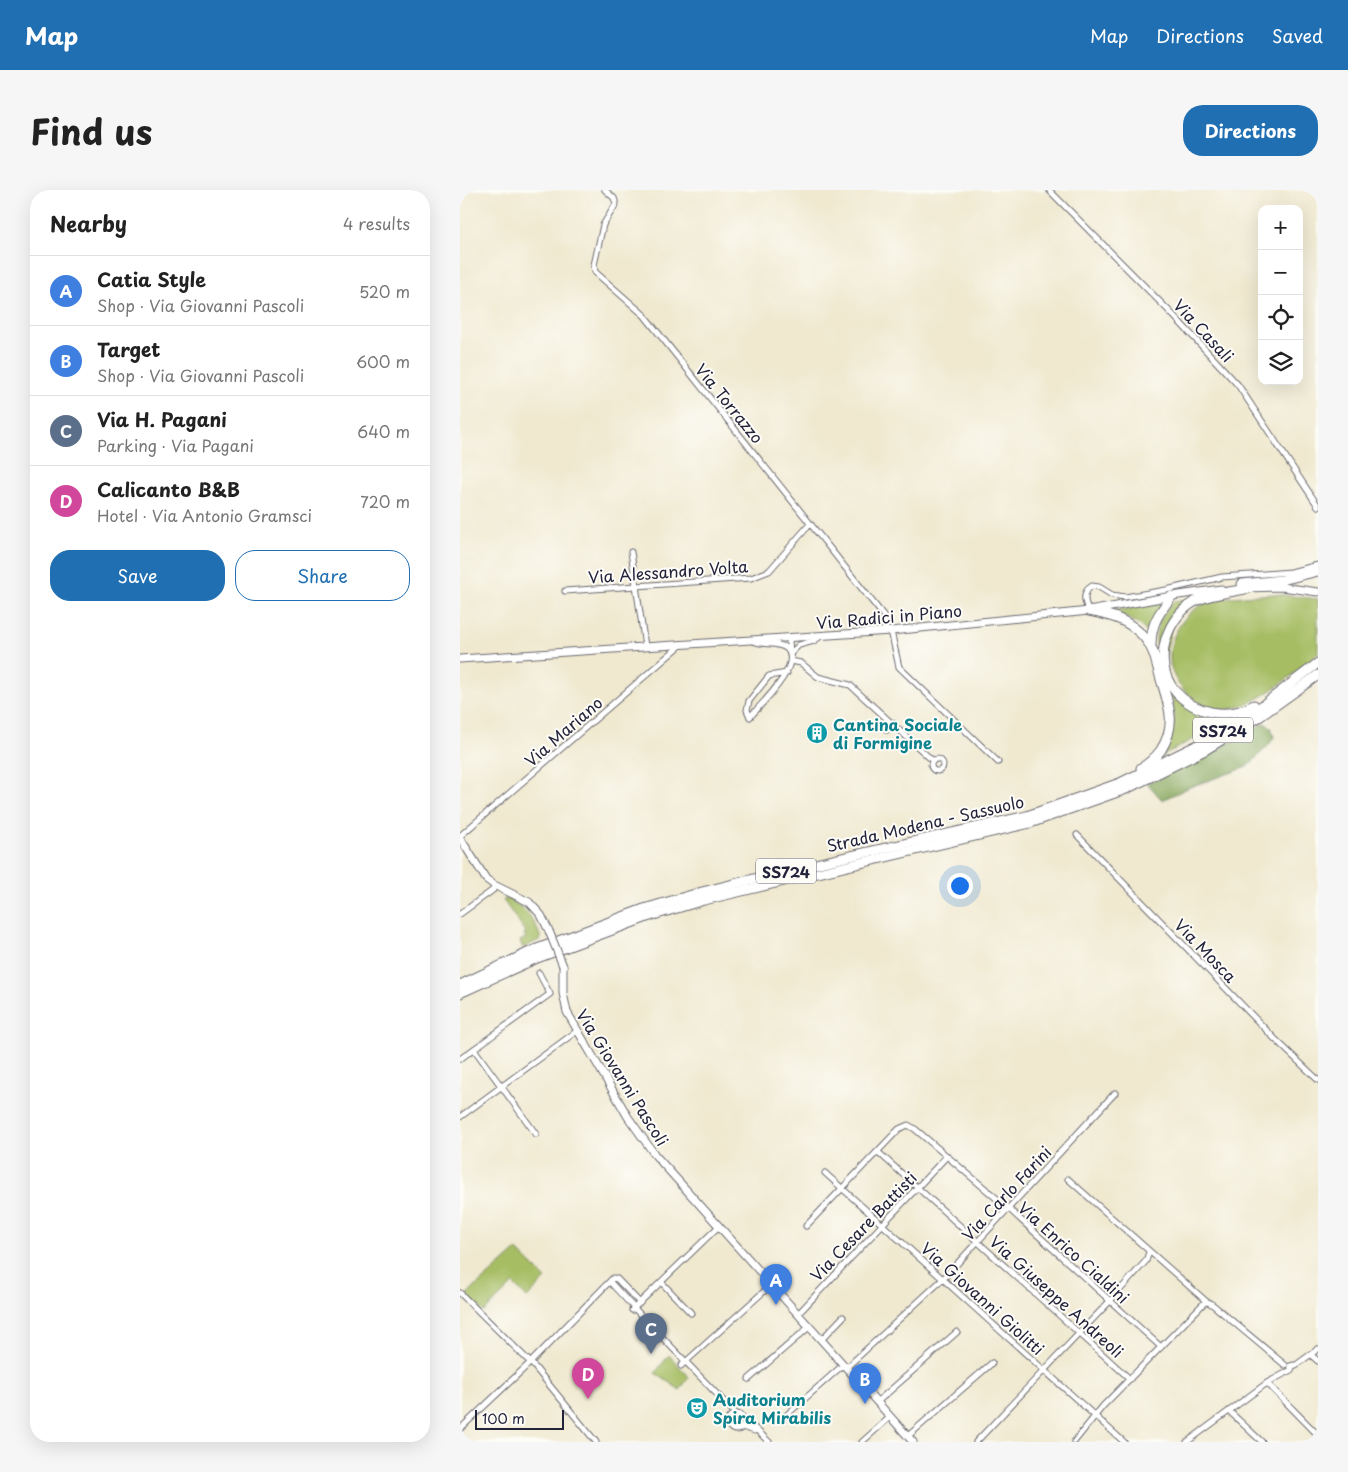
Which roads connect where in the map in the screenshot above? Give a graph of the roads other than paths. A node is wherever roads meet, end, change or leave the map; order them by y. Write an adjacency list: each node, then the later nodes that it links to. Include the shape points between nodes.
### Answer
1 (605, 190): 4 (street, Via Torrazzo, via 616,204 603,226 595,272 644,315)
2 (1049, 190): 3 (street, Via Casali, via 1167,308 1238,385)
3 (1318, 506)
4 (810, 524): 8 (street, Via Alessandro Volta, via 773,568 762,575); 15 (street, Via Torrazzo, via 883,615)
5 (631, 552): 8 (street)
6 (1318, 565): 14 (street, via 1291,572 1222,577 1125,596 1112,596 1100,587 1092,586 1086,590 1084,603)
7 (1318, 571): 10 (highway)
8 (636, 586): 11 (street, Via Alessandro Volta); 21 (street)
9 (1250, 588): 10 (street, Via Radici in Piano); 12 (street, Via Radici in Piano, via 1282,587); 28 (highway, via 1199,599 1185,608 1172,623 1165,641 1166,669 1174,690 1195,707 1210,713 1242,711)
10 (1225, 589): 13 (street, Via Radici in Piano)
11 (564, 591)
12 (1318, 592)
13 (1172, 596): 14 (street, Via Radici in Piano); 20 (highway, via 1156,618)
14 (1089, 611): 15 (street, Via Radici in Piano); 20 (highway, via 1129,623)
15 (889, 631): 16 (street, Via Radici in Piano); 32 (street, via 899,668)
16 (821, 636): 18 (street, Via Radici in Piano); 22 (street, via 814,642 799,644)
17 (751, 639): 18 (street, Via Radici in Piano); 19 (street, Via Radici in Piano); 22 (street, via 759,644 782,646)
18 (789, 639): 22 (street)
19 (682, 644): 21 (street, Via Radici in Piano); 35 (street, Via Mariano)
20 (1151, 645): 33 (highway, via 1170,712 1171,727 1155,758 1129,774)
21 (645, 646): 23 (street, Via Radici in Piano)
22 (790, 654): 24 (street)
23 (460, 659)
24 (791, 661): 26 (street); 29 (street, via 801,663 818,678 850,685)
25 (1318, 663): 28 (highway, Strada Modena - Sassuolo / SS724)
26 (787, 672): 26 (street, via 770,676 759,688 749,701 747,710 750,717)
27 (1317, 676): 33 (highway, Strada Modena - Sassuolo / SS724, via 1205,750)
28 (1275, 696): 33 (highway, Strada Modena - Sassuolo / SS724, via 1202,743)
29 (893, 723): 30 (street); 31 (street)
30 (887, 730)
31 (933, 761)
32 (998, 762)
33 (1123, 786): 40 (highway, Strada Modena - Sassuolo / SS724, via 1027,816 802,867 644,909 532,950); 41 (highway, Strada Modena - Sassuolo, via 1030,823 656,914 594,935)
34 (1077, 835): 45 (street, Via Mosca)
35 (460, 837): 36 (street, Via Giovanni Pascoli)
36 (462, 846): 37 (street, Via Giovanni Pascoli)
37 (494, 886): 38 (street); 42 (street, Via Giovanni Pascoli, bridge, via 529,902 541,915 563,966 564,1003)
38 (460, 914)
39 (539, 972): 43 (street, via 550,994)
40 (460, 985)
41 (460, 993)
42 (577, 1031): 46 (street); 59 (street, Via Giovanni Pascoli, via 645,1142)
43 (474, 1049): 44 (street); 46 (street)
44 (460, 1058)
45 (1318, 1080)
46 (501, 1086): 48 (street); 49 (street)
47 (1115, 1093): 56 (street, Via Carlo Farini)
48 (460, 1117)
49 (536, 1134)
50 (878, 1152): 51 (street, Via Enrico Cialdini, via 899,1129 908,1125); 54 (street, Via Giuseppe Andreoli); 55 (street)
51 (947, 1156): 54 (street, Via Cesare Battisti); 56 (street, Via Enrico Cialdini)
52 (825, 1173): 55 (street, Via Giovanni Giolitti)
53 (1068, 1179): 61 (street)
54 (918, 1188): 57 (street, Via Cesare Battisti); 60 (street, Via Giuseppe Andreoli)
55 (842, 1189): 57 (street, Via Giovanni Giolitti); 58 (street)
56 (1009, 1209): 60 (street, Via Carlo Farini); 67 (street, Via Enrico Cialdini)
57 (882, 1225): 62 (street, Via Giovanni Giolitti); 72 (street, Via Cesare Battisti)
58 (806, 1226)
59 (718, 1227): 64 (street); 65 (street, Via Giovanni Pascoli)
60 (978, 1242): 62 (street, Via Carlo Farini); 76 (street, Via Giuseppe Andreoli)
61 (1149, 1252): 67 (street, via 1146,1260); 68 (street)
62 (943, 1280): 87 (street, Via Carlo Farini); 88 (street, Via Giovanni Giolitti)
63 (610, 1282): 69 (street, via 617,1279); 70 (street); 81 (street)
64 (662, 1283): 69 (street); 71 (street)
65 (771, 1284): 72 (street, Via Giovanni Pascoli); 84 (street)
66 (460, 1293): 81 (street)
67 (1110, 1301): 76 (street); 78 (street, Via Enrico Cialdini)
68 (1208, 1302): 78 (street, via 1203,1303); 85 (street)
69 (640, 1303): 70 (street)
70 (633, 1309): 84 (street)
71 (691, 1313)
72 (798, 1314): 74 (street, Via Giovanni Pascoli)
73 (843, 1317): 77 (street)
74 (809, 1327): 77 (street, Via Giovanni Pascoli); 90 (street)
75 (957, 1332): 93 (street)
76 (1079, 1333): 88 (street); 91 (street, Via Giuseppe Andreoli)
77 (821, 1340): 87 (street, Via Giovanni Pascoli)
78 (1161, 1347): 91 (street)
79 (1318, 1350): 80 (street)
80 (1310, 1355): 82 (street); 86 (street)
81 (531, 1362): 103 (street); 107 (street)
82 (1318, 1362)
83 (992, 1363): 106 (street)
84 (683, 1364): 94 (street)
85 (1285, 1365): 86 (street); 89 (street)
86 (1293, 1365): 89 (street, via 1291,1370)
87 (845, 1367): 93 (street, Via Giovanni Pascoli); 99 (street, Via Carlo Farini)
88 (1045, 1370): 97 (street, Via Giovanni Giolitti); 110 (street)
89 (1280, 1376): 92 (street)
90 (749, 1379)
91 (1130, 1379): 97 (street)
92 (1267, 1383): 95 (street); 105 (street)
93 (877, 1402): 100 (street, Via Giovanni Pascoli)
94 (726, 1405): 96 (street); 98 (street)
95 (1229, 1411): 113 (street); 114 (street)
96 (738, 1415): 98 (street); 101 (street)
97 (1096, 1416): 111 (street); 112 (street, Via Giovanni Giolitti)
98 (730, 1417): 102 (street, via 731,1428)
99 (783, 1418)
100 (890, 1418): 106 (street, Via Giovanni Pascoli); 109 (street)
101 (743, 1420): 102 (street); 104 (street)
102 (742, 1427): 104 (street)
103 (460, 1429)
104 (756, 1431): 108 (street)
105 (1318, 1435)
106 (910, 1439)
107 (596, 1442)
108 (769, 1442)
109 (862, 1442)
110 (976, 1442)
111 (1074, 1442)
112 (1124, 1442)
113 (1187, 1442)
114 (1262, 1442)

